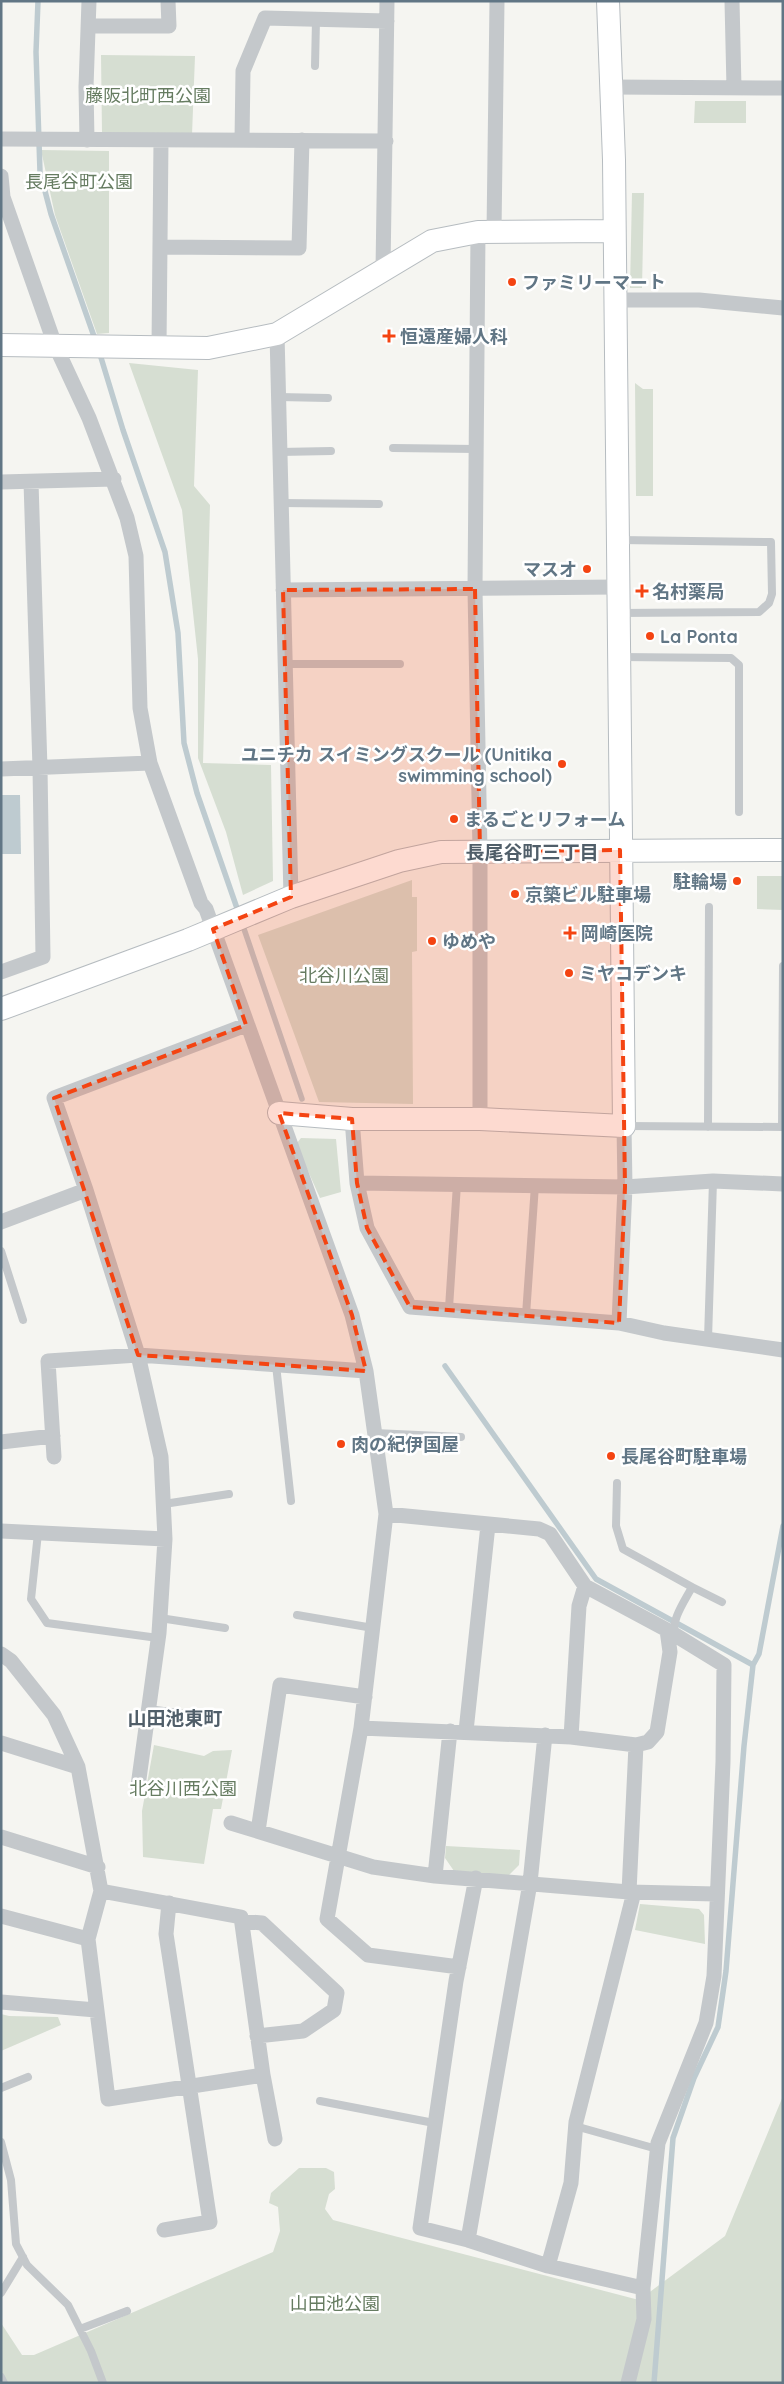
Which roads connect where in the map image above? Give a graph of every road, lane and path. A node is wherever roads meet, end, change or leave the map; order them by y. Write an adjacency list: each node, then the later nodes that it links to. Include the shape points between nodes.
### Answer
1 (90, 1): 9 (street)
2 (168, 1): 9 (street, via 169,26)
3 (388, 1): 8 (street)
4 (497, 1): 23 (street)
5 (608, 1): 11 (street)
6 (732, 1): 12 (street)
7 (316, 20): 8 (street); 10 (lane); 17 (street, via 265,18 243,71)
8 (387, 21): 19 (street)
9 (90, 26): 15 (street)
10 (315, 66)
11 (611, 87): 12 (street); 22 (street)
12 (734, 88): 13 (street)
13 (783, 88)
14 (1, 139): 15 (street)
15 (87, 140): 16 (street)
16 (161, 140): 17 (street); 24 (street)
17 (242, 140): 18 (street)
18 (302, 140): 19 (street); 24 (street, via 299,248)
19 (386, 141): 25 (street)
20 (1, 176): 21 (street)
21 (2, 197): 30 (street)
22 (613, 231): 23 (street); 26 (street)
23 (486, 232): 25 (street, via 432,241); 35 (street)
24 (160, 247): 31 (street)
25 (383, 270): 28 (street)
26 (614, 300): 27 (street, via 699,300); 43 (street)
27 (783, 308)
28 (277, 334): 31 (street, via 208,348); 32 (street)
29 (1, 345): 30 (street)
30 (55, 345): 31 (street); 38 (street)
31 (159, 347)
32 (279, 397): 33 (lane); 37 (street)
33 (328, 398)
34 (393, 448): 35 (lane)
35 (476, 449): 45 (street)
36 (331, 451): 37 (lane)
37 (280, 452): 41 (street)
38 (114, 479): 40 (street); 51 (street, via 136,556 140,708)
39 (1, 482): 40 (street)
40 (31, 482): 52 (street)
41 (281, 503): 42 (lane); 46 (street)
42 (379, 504)
43 (617, 540): 44 (street); 47 (lane, via 771,542 772,594 769,603 759,612)
44 (618, 587): 45 (street); 47 (street)
45 (475, 589): 46 (street); 57 (street)
46 (284, 590): 49 (street)
47 (618, 613): 48 (street)
48 (618, 658): 54 (lane, via 731,658 739,665); 55 (street)
49 (286, 664): 50 (lane); 58 (street)
50 (400, 664)
51 (150, 763): 52 (street); 60 (street, via 201,903)
52 (40, 768): 53 (street); 62 (street, via 43,957)
53 (1, 769)
54 (739, 812)
55 (620, 850): 56 (street); 57 (street); 68 (street)
56 (783, 850)
57 (480, 851): 58 (street, via 441,852 399,860); 67 (street)
58 (291, 897): 60 (street)
59 (710, 908): 69 (lane)
60 (218, 927): 63 (street); 64 (street)
61 (783, 966): 69 (lane, via 782,1127)
62 (1, 972)
63 (1, 1009)
64 (246, 1025): 65 (street); 76 (street, via 54,1098)
65 (279, 1113): 66 (street); 87 (street, via 352,1315)
66 (352, 1119): 67 (street); 71 (street)
67 (480, 1119): 68 (street)
68 (624, 1126): 69 (lane); 75 (street)
69 (708, 1127)
70 (713, 1181): 73 (street); 75 (street); 83 (lane)
71 (357, 1183): 72 (street); 79 (street, via 367,1228 410,1307)
72 (457, 1184): 74 (street); 79 (lane)
73 (783, 1184)
74 (535, 1185): 75 (street); 80 (lane)
75 (625, 1187): 82 (street)
76 (86, 1190): 77 (street); 85 (street)
77 (1, 1222)
78 (1, 1251): 81 (lane)
79 (449, 1308): 80 (street)
80 (526, 1315): 82 (street)
81 (23, 1320)
82 (620, 1323): 83 (street)
83 (708, 1339): 84 (street)
84 (783, 1350)
85 (138, 1355): 86 (street); 89 (street, via 48,1361); 96 (street, via 161,1457)
86 (276, 1365): 87 (street); 95 (lane)
87 (366, 1371): 88 (street)
88 (374, 1434): 90 (lane); 97 (street)
89 (53, 1436): 91 (street); 92 (street)
90 (461, 1437)
91 (1, 1442)
92 (54, 1457)
93 (617, 1483): 103 (lane, via 616,1526 623,1549)
94 (229, 1494): 96 (lane)
95 (291, 1501)
96 (164, 1504): 101 (street)
97 (386, 1514): 98 (street); 108 (street)
98 (488, 1525): 102 (street, via 539,1529 550,1534); 117 (street)
99 (1, 1531): 100 (street)
100 (38, 1533): 101 (street); 110 (lane, via 31,1599 47,1623)
101 (165, 1539): 106 (street)
102 (585, 1586): 109 (street); 119 (street, via 579,1606)
103 (692, 1587): 104 (lane); 109 (lane)
104 (722, 1602)
105 (297, 1615): 108 (lane)
106 (160, 1618): 107 (lane); 110 (street)
107 (225, 1628)
108 (373, 1628): 112 (street)
109 (671, 1631): 121 (street, via 657,1732 648,1742); 134 (street, via 724,1665)
110 (158, 1638): 113 (street)
111 (1, 1654): 122 (street, via 11,1661 54,1715)
112 (365, 1697): 115 (street); 125 (street, via 280,1685)
113 (149, 1709): 114 (lane); 123 (street)
114 (206, 1717)
115 (361, 1728): 116 (street); 127 (street)
116 (450, 1731): 117 (street); 129 (street)
117 (466, 1731): 118 (street)
118 (545, 1735): 119 (street); 131 (street)
119 (571, 1737): 121 (street)
120 (1, 1743): 122 (street)
121 (636, 1745): 133 (street)
122 (78, 1767): 128 (street)
123 (138, 1786)
124 (231, 1823): 125 (street)
125 (258, 1831): 127 (street)
126 (1, 1836): 128 (street)
127 (340, 1855): 129 (street, via 372,1867); 139 (street, via 327,1919 368,1955)
128 (98, 1867): 132 (street)
129 (435, 1876): 130 (street)
130 (476, 1878): 131 (street); 139 (street)
131 (530, 1883): 133 (street); 155 (street)
132 (101, 1891): 135 (street); 138 (street)
133 (632, 1892): 134 (street); 149 (street)
134 (716, 1894): 152 (street, via 714,1976 706,2024)
135 (169, 1903): 137 (street, via 241,1916); 145 (street, via 166,1934)
136 (1, 1916): 138 (street)
137 (241, 1921): 142 (street); 142 (street, via 262,1923 337,1993 334,2010 303,2031)
138 (88, 1940): 141 (street)
139 (459, 1967): 148 (street)
140 (1, 2002): 141 (street)
141 (96, 2010): 145 (street, via 108,2099)
142 (257, 2036): 143 (street)
143 (262, 2075): 145 (street); 150 (street)
144 (28, 2077): 146 (lane)
145 (191, 2086): 154 (street, via 210,2222)
146 (1, 2088)
147 (320, 2101): 148 (lane)
148 (434, 2123): 155 (street, via 420,2228)
149 (575, 2126): 152 (lane); 157 (street, via 571,2183)
150 (275, 2139)
151 (1, 2142): 153 (lane)
152 (657, 2149): 158 (street)
153 (4, 2166): 156 (lane, via 16,2244)
154 (164, 2230)
155 (468, 2240): 157 (street)
156 (23, 2257): 159 (lane); 161 (lane, via 27,2265 68,2305)
157 (548, 2266): 158 (street)
158 (643, 2288): 165 (street, via 644,2319)
159 (1, 2293)
160 (127, 2311): 161 (lane)
161 (80, 2329): 164 (lane)
162 (1, 2377): 163 (lane)
163 (4, 2383)
164 (103, 2383)
165 (628, 2383)

